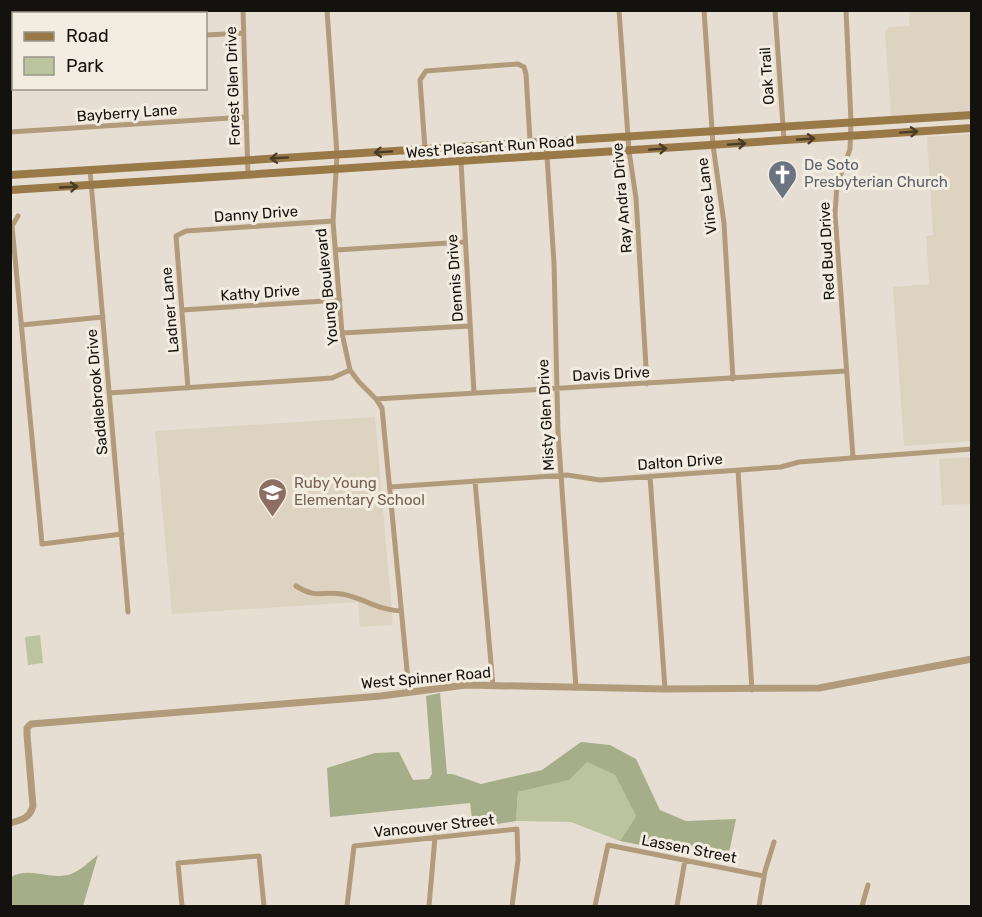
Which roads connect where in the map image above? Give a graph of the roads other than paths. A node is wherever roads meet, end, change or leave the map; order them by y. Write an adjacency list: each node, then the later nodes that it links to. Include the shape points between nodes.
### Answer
1 (243, 10): 7 (street, Forest Glen Drive)
2 (619, 10): 16 (street, Ray Andra Drive)
3 (704, 10): 14 (street, Vince Lane)
4 (775, 10): 12 (street, Oak Trail)
5 (846, 10): 11 (street, Red Bud Drive)
6 (327, 11): 24 (street, Young Boulevard)
7 (243, 33): 8 (street); 10 (street, Forest Glen Drive)
8 (207, 35)
9 (972, 115): 11 (main road, West Pleasant Run Road)
10 (246, 117): 15 (street, Bayberry Lane); 27 (street, Forest Glen Drive)
11 (851, 122): 12 (main road, West Pleasant Run Road); 17 (street, Red Bud Drive)
12 (783, 126): 14 (main road, West Pleasant Run Road); 18 (street, Oak Trail)
13 (972, 128): 17 (main road, West Pleasant Run Road, one-way to 13)
14 (712, 131): 16 (main road, West Pleasant Run Road); 21 (street, Vince Lane)
15 (10, 132)
16 (628, 136): 19 (main road, West Pleasant Run Road); 23 (street, Ray Andra Drive)
17 (851, 136): 18 (main road, West Pleasant Run Road, one-way to 17); 47 (street, Red Bud Drive, via 837,185 835,214)
18 (784, 140): 21 (main road, West Pleasant Run Road, one-way to 18)
19 (546, 141): 20 (main road, West Pleasant Run Road); 25 (street, Misty Glen Drive)
20 (530, 142): 22 (main road, West Pleasant Run Road); 22 (street, via 524,67 518,64 433,69 420,80); 26 (street)
21 (713, 145): 23 (main road, West Pleasant Run Road, one-way to 21); 48 (street, Vince Lane, via 721,192)
22 (425, 149): 24 (main road, West Pleasant Run Road, one-way to 24)
23 (629, 151): 25 (main road, West Pleasant Run Road); 49 (street, Ray Andra Drive, via 636,198)
24 (337, 155): 27 (main road, West Pleasant Run Road, one-way to 27); 30 (street, Young Boulevard)
25 (547, 156): 26 (main road, West Pleasant Run Road); 51 (street, Misty Glen Drive, via 555,263)
26 (531, 157): 28 (main road, West Pleasant Run Road)
27 (248, 160): 29 (main road, West Pleasant Run Road); 32 (street, Forest Glen Drive)
28 (460, 162): 30 (main road, West Pleasant Run Road); 38 (street, Dennis Drive)
29 (90, 170): 31 (main road, West Pleasant Run Road); 33 (street, Saddlebrook Drive)
30 (336, 170): 32 (main road, West Pleasant Run Road); 36 (street, Young Boulevard)
31 (10, 175)
32 (248, 176): 33 (main road, West Pleasant Run Road)
33 (91, 186): 34 (main road, West Pleasant Run Road, one-way to 33); 42 (street, Saddlebrook Drive)
34 (10, 190)
35 (18, 216): 43 (street, via 12,226)
36 (333, 221): 37 (street, Danny Drive); 39 (street, Young Boulevard)
37 (181, 232): 41 (street, Ladner Lane, via 175,240)
38 (464, 242): 39 (street); 44 (street, Dennis Drive)
39 (336, 250): 40 (street, Young Boulevard)
40 (340, 300): 41 (street, Kathy Drive); 45 (street, Young Boulevard)
41 (182, 310): 50 (street, Ladner Lane)
42 (103, 317): 43 (street); 52 (street, Saddlebrook Drive)
43 (21, 325): 62 (street, via 42,544)
44 (470, 326): 45 (street); 53 (street, Dennis Drive)
45 (342, 333): 46 (street, Young Boulevard)
46 (350, 370): 50 (street, via 332,378); 54 (street, Young Boulevard)
47 (846, 371): 48 (street, Davis Drive); 56 (street, Red Bud Drive)
48 (733, 379): 49 (street, Davis Drive)
49 (647, 384): 51 (street, Davis Drive)
50 (188, 388): 52 (street)
51 (556, 389): 53 (street, Davis Drive); 58 (street, Misty Glen Drive)
52 (109, 393): 62 (street, Saddlebrook Drive)
53 (474, 393): 54 (street, Davis Drive)
54 (376, 399): 61 (street, Young Boulevard, via 382,408)
55 (972, 449): 56 (street, Dalton Drive)
56 (853, 457): 57 (street, Dalton Drive)
57 (738, 470): 59 (street, Dalton Drive); 70 (street)
58 (561, 476): 59 (street, Dalton Drive, via 600,480); 60 (street, Dalton Drive); 68 (street, Misty Glen Drive)
59 (650, 476): 69 (street)
60 (475, 482): 61 (street, Dalton Drive); 67 (street)
61 (390, 487): 64 (street, Young Boulevard)
62 (122, 534): 65 (street, Saddlebrook Drive)
63 (296, 586): 64 (street, via 309,594 340,594 386,610)
64 (401, 610): 71 (street, Young Boulevard)
65 (128, 612)
66 (972, 659): 70 (street, West Spinner Road, via 819,688)
67 (493, 686): 68 (street, West Spinner Road); 71 (street, West Spinner Road)
68 (576, 688): 69 (street, West Spinner Road)
69 (665, 689): 70 (street, West Spinner Road)
70 (752, 690)
71 (409, 691): 72 (street, West Spinner Road, via 31,724 27,735 33,806 25,820)
72 (10, 823)
73 (435, 837): 80 (street, Vancouver Street, via 354,846); 81 (street); 82 (street, Vancouver Street, via 518,829)
74 (774, 842): 76 (street)
75 (685, 860): 76 (street, Lassen Street); 83 (street, Lassen Street, via 608,845); 84 (street)
76 (764, 876): 85 (street)
77 (868, 885): 86 (street)
78 (182, 906): 79 (street, via 178,863 259,855)
79 (264, 906)
80 (346, 906)
81 (429, 906)
82 (512, 906)
83 (595, 906)
84 (677, 906)
85 (759, 906)
86 (862, 906)

